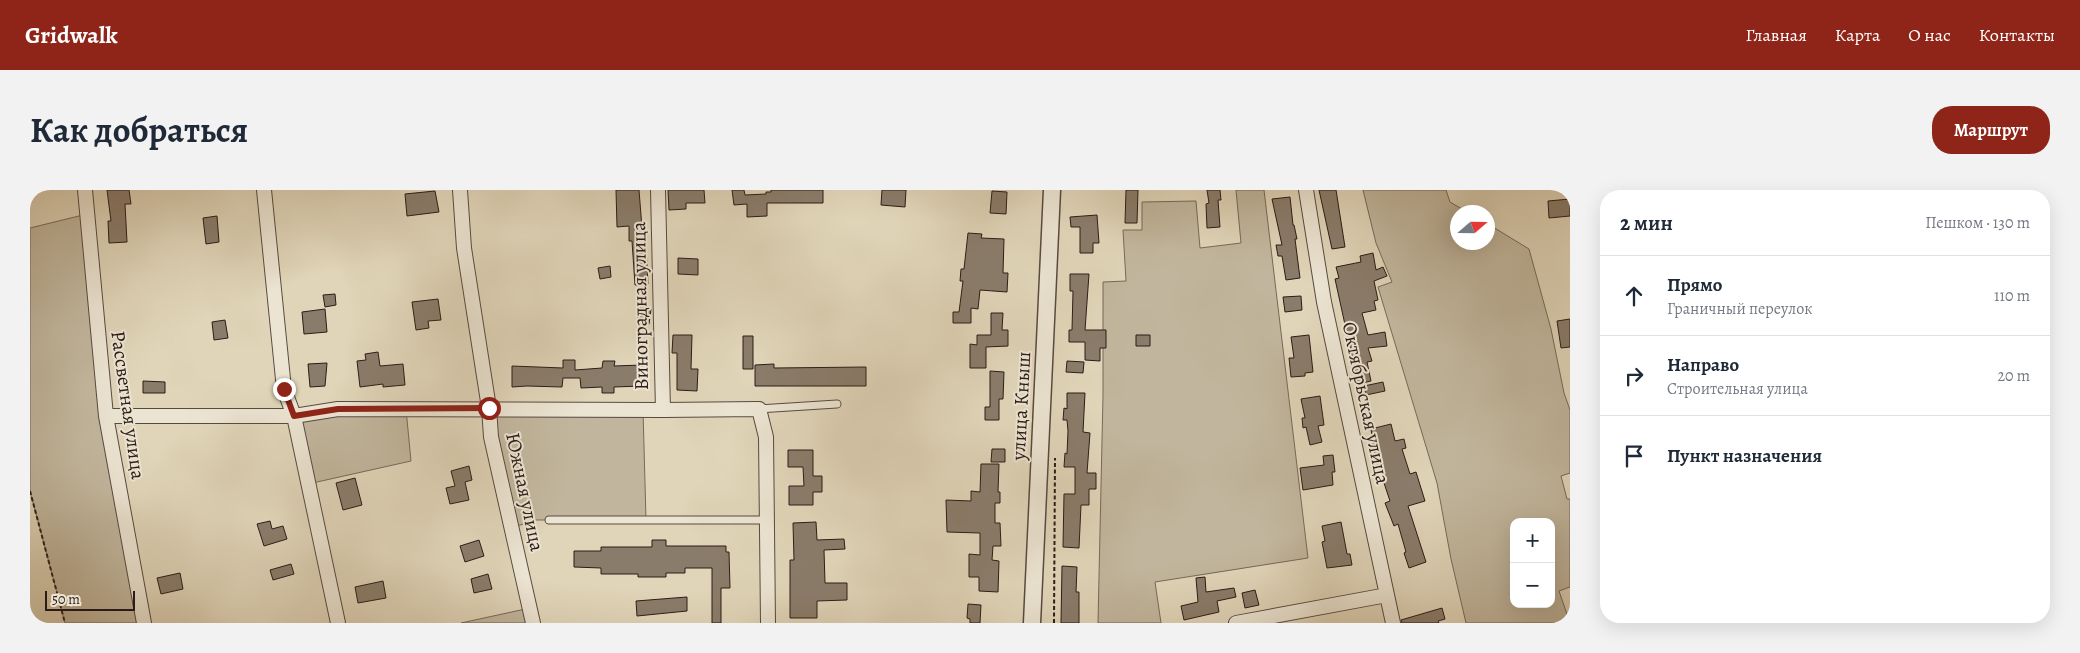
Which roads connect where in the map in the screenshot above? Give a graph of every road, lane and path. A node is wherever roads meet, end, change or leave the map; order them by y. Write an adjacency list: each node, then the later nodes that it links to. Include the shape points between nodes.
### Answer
1 (85, 190): 11 (street, Рассветная улица)
2 (264, 190): 12 (street, via 284,389)
3 (460, 190): 8 (street, Южная улица, via 464,248)
4 (658, 190): 10 (street, Виноградная улица)
5 (1052, 190): 23 (street, улица Кныш)
6 (1306, 190): 17 (street, Октябрьская улица, via 1324,302)
7 (837, 404): 9 (lane)
8 (489, 408): 10 (street); 12 (street, via 338,409); 21 (street, Южная улица, via 491,437)
9 (759, 409): 10 (street, Виноградная улица); 16 (street, via 766,437)
10 (662, 410)
11 (106, 416): 12 (street); 19 (street, Рассветная улица)
12 (294, 416): 20 (street)
13 (1055, 450): 24 (path)
14 (30, 491): 18 (path)
15 (548, 520): 16 (lane)
16 (767, 520): 22 (street)
17 (1387, 596): 25 (street); 26 (street, Октябрьская улица)
18 (65, 623)
19 (144, 623)
20 (338, 623)
21 (533, 623)
22 (768, 623)
23 (1032, 623)
24 (1054, 623)
25 (1236, 623)
26 (1393, 623)

